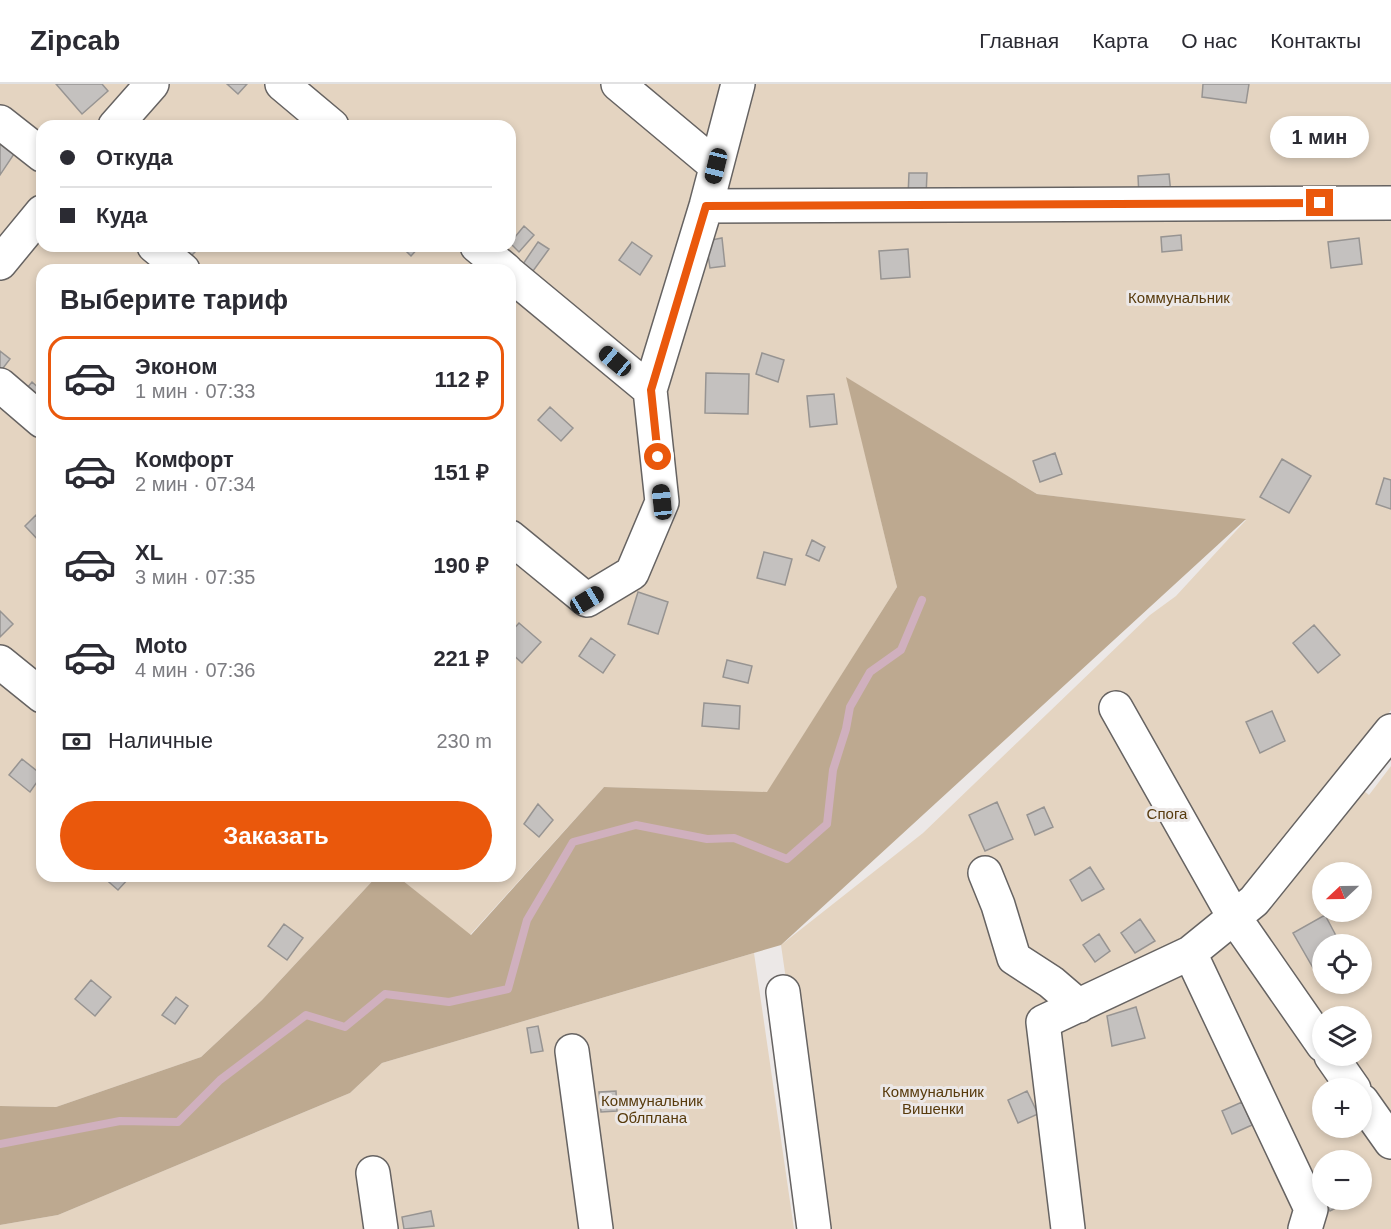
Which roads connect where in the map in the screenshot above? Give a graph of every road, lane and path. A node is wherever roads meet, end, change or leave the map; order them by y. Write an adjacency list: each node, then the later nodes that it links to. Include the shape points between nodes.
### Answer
1 (152, 84): 5 (street)
2 (282, 84): 6 (street)
3 (618, 84): 9 (street)
4 (738, 84): 9 (street)
5 (120, 120)
6 (325, 120)
7 (0, 122): 8 (street)
8 (36, 150)
9 (716, 166): 11 (street)
10 (1391, 203): 11 (street)
11 (706, 206): 20 (street)
12 (36, 219): 15 (street)
13 (161, 252): 16 (street)
14 (484, 252): 17 (street)
15 (0, 263)
16 (176, 264)
17 (499, 264)
18 (516, 279): 20 (street)
19 (0, 385): 21 (street)
20 (651, 390): 22 (street, via 662,502 632,573 587,600)
21 (36, 416)
22 (516, 542)
23 (0, 662): 24 (street)
24 (36, 691)
25 (1116, 708): 28 (street)
26 (1391, 731): 28 (street, via 1254,902)
27 (985, 873): 31 (street, via 1014,958)
28 (1234, 917): 29 (street); 32 (street)
29 (1190, 953): 31 (street); 41 (street, via 1311,1209)
30 (783, 992): 39 (street)
31 (1079, 1006): 40 (street, via 1043,1022)
32 (1312, 1029)
33 (572, 1051): 38 (street)
34 (1372, 1115): 35 (street)
35 (1391, 1142)
36 (373, 1173): 37 (street)
37 (381, 1229)
38 (596, 1229)
39 (814, 1229)
40 (1068, 1229)
41 (1305, 1229)

